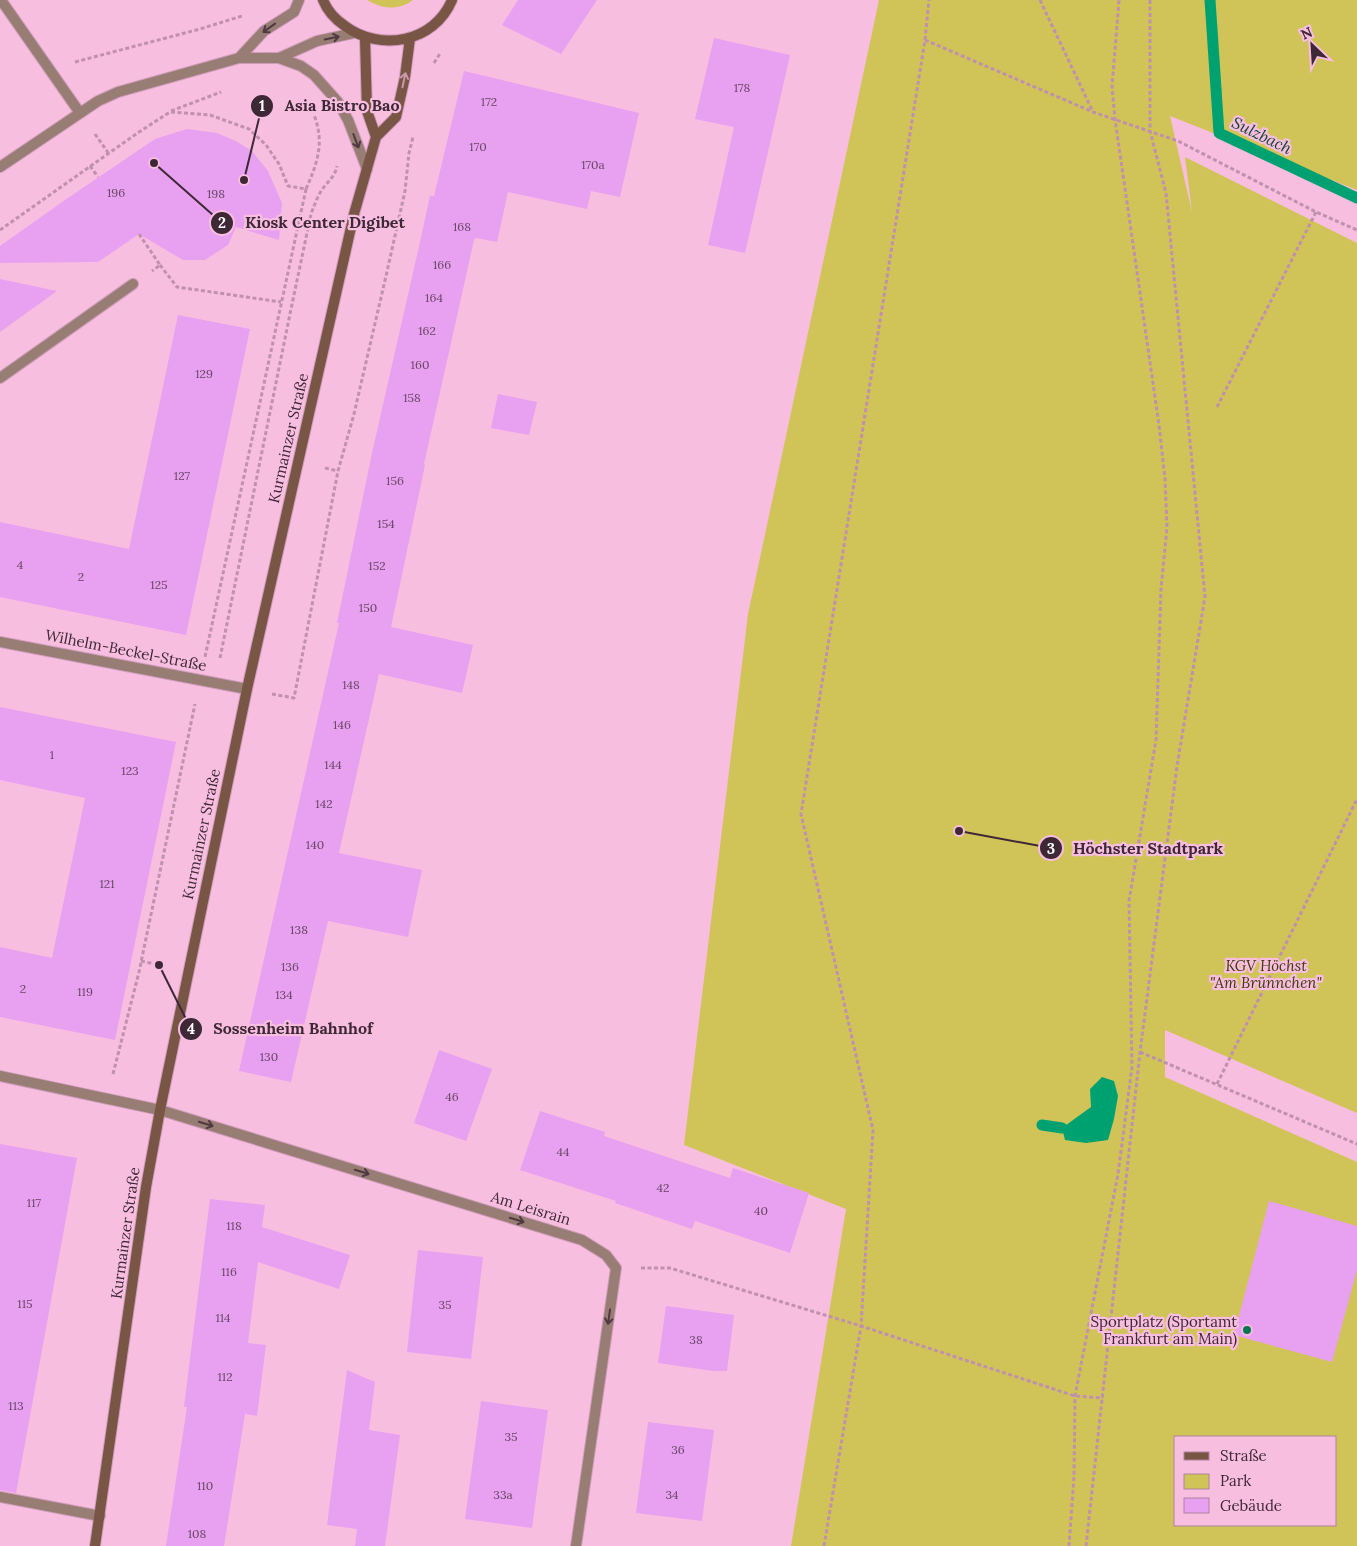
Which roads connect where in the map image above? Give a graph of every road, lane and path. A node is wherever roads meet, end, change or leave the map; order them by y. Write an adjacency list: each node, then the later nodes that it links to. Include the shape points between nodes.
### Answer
1 (2, 0): 18 (street)
2 (299, 0): 15 (street, one-way to 15, via 294,12 264,31)
3 (323, 0): 10 (main road, via 337,21)
4 (452, 0): 12 (main road, via 427,30)
5 (929, 0): 13 (path)
6 (1040, 0): 21 (path)
7 (1119, 0): 24 (path, via 1112,87)
8 (1150, 0): 25 (path)
9 (245, 14): 14 (path)
10 (354, 33): 11 (main road); 16 (street, one-way to 10, via 317,41)
11 (365, 38): 12 (main road, via 380,41); 27 (main road, via 367,111)
12 (410, 38): 27 (main road, Kurmainzer Straße, one-way to 12, via 396,117)
13 (925, 40): 21 (path); 58 (path, via 801,814 873,1130)
14 (102, 55): 17 (path); 18 (path, via 67,64)
15 (240, 58): 16 (street); 22 (street, via 118,92)
16 (278, 58): 30 (street, one-way to 30, via 314,75 338,102)
17 (104, 61)
18 (52, 72): 22 (street)
19 (225, 90): 20 (path)
20 (170, 112): 28 (path); 33 (path, via 210,116 249,129 279,164 288,186)
21 (1093, 112): 24 (path)
22 (80, 113): 29 (street)
23 (313, 113): 33 (path, via 319,144 317,165)
24 (1115, 119): 25 (path); 59 (path, via 1159,424 1167,526 1156,740 1129,901 1132,1067 1118,1174)
25 (1150, 131): 34 (path, via 1178,141); 51 (path, via 1166,193 1205,598 1178,766)
26 (414, 135): 43 (path, via 392,248)
27 (376, 137): 30 (main road, Kurmainzer Straße)
28 (90, 166): 32 (path); 35 (path)
29 (0, 167)
30 (367, 169): 47 (main road, Kurmainzer Straße)
31 (335, 174): 46 (path, via 311,214)
32 (98, 177)
33 (306, 189): 39 (path)
34 (1316, 212): 36 (path); 41 (path)
35 (0, 230)
36 (1357, 230)
37 (160, 265): 39 (path, via 177,287)
38 (133, 284): 40 (street)
39 (281, 302): 45 (path)
40 (0, 378)
41 (1217, 406)
42 (325, 468): 43 (path)
43 (338, 471): 47 (path, via 294,698)
44 (0, 642): 45 (street, Wilhelm-Beckel-Straße)
45 (200, 680): 46 (street, Wilhelm-Beckel-Straße); 49 (path)
46 (215, 682): 47 (street, Wilhelm-Beckel-Straße)
47 (246, 689): 55 (main road, Kurmainzer Straße)
48 (1357, 799): 53 (path)
49 (142, 961): 50 (path); 54 (path)
50 (159, 965)
51 (1140, 1052): 53 (path); 60 (path)
52 (0, 1076): 54 (street, Am Leisrain)
53 (1217, 1084): 56 (path)
54 (107, 1099): 55 (street, Am Leisrain)
55 (160, 1110): 57 (street, Am Leisrain, one-way to 57, via 582,1240 606,1255); 62 (main road, Kurmainzer Straße, via 146,1187)
56 (1357, 1144)
57 (616, 1268): 58 (path, via 670,1268); 64 (street, one-way to 64)
58 (861, 1326): 59 (path); 65 (path)
59 (1076, 1396): 60 (path); 66 (path)
60 (1103, 1398): 67 (path)
61 (0, 1497): 62 (street)
62 (100, 1516): 63 (main road, Kurmainzer Straße)
63 (95, 1546)
64 (576, 1546)
65 (824, 1546)
66 (1069, 1546)
67 (1086, 1546)

